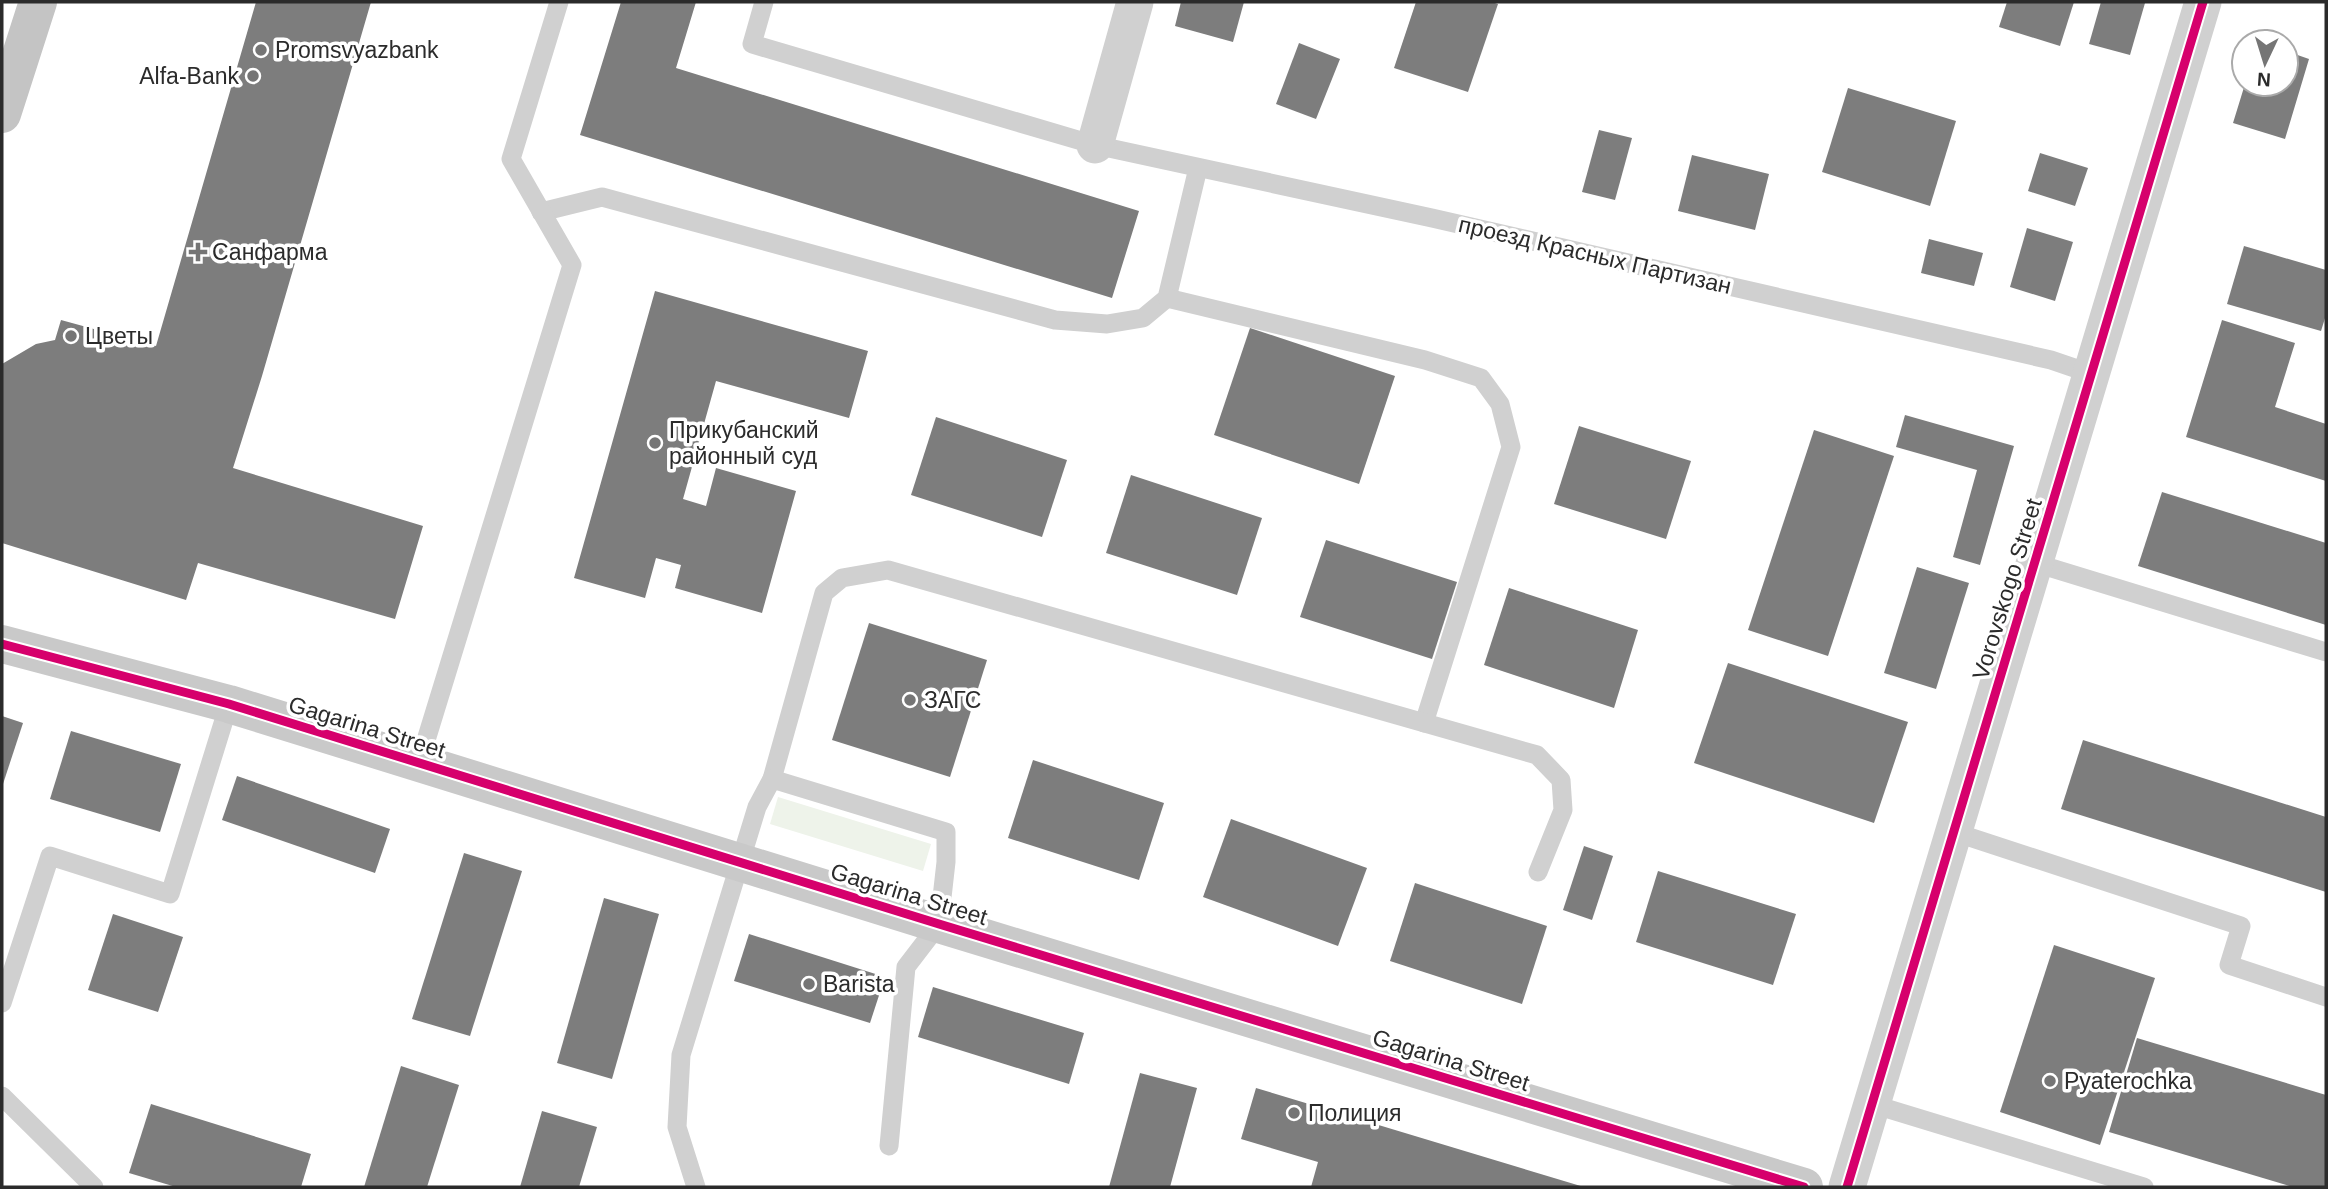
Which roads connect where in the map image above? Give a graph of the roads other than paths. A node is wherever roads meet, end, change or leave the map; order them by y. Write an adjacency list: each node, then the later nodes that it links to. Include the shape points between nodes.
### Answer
1 (38, 2): 6 (main road)
2 (558, 2): 9 (lane, via 510,159)
3 (764, 2): 7 (lane, проезд Красных Партизан, via 752,44)
4 (1135, 2): 7 (street)
5 (2203, 2): 11 (street, Vorovskogo Street)
6 (2, 114)
7 (1095, 145): 8 (lane, проезд Красных Партизан)
8 (1198, 168): 10 (lane); 11 (lane, проезд Красных Партизан, via 2051,360)
9 (541, 212): 10 (lane, via 602,197 1055,320 1107,324 1143,318); 17 (lane, via 572,265)
10 (1167, 298): 16 (lane, via 1425,359 1480,378 1500,404 1511,447)
11 (2092, 374): 12 (street, Vorovskogo Street)
12 (2035, 562): 14 (lane); 19 (street, Vorovskogo Street)
13 (2, 644): 15 (street, Gagarina Street)
14 (2326, 652)
15 (229, 704): 17 (street, Gagarina Street); 24 (lane, via 170,894 50,856)
16 (1424, 723): 18 (lane, via 888,570 842,578 824,593); 21 (lane, via 1537,755 1561,780 1563,810)
17 (419, 762): 20 (street, Gagarina Street)
18 (772, 779): 20 (lane, via 757,807); 22 (lane, via 946,832)
19 (1954, 832): 23 (lane, via 2241,926 2229,965); 26 (street, Vorovskogo Street)
20 (741, 862): 22 (street, Gagarina Street); 29 (lane, via 681,1055 677,1127)
21 (1538, 872)
22 (939, 924): 27 (lane, via 906,967); 30 (street, Gagarina Street)
23 (2326, 997)
24 (2, 1003)
25 (2, 1096): 28 (lane)
26 (1872, 1104): 31 (street, Vorovskogo Street); 32 (lane)
27 (889, 1146)
28 (94, 1187)
29 (696, 1187)
30 (1804, 1187)
31 (1847, 1187)
32 (2144, 1187)

